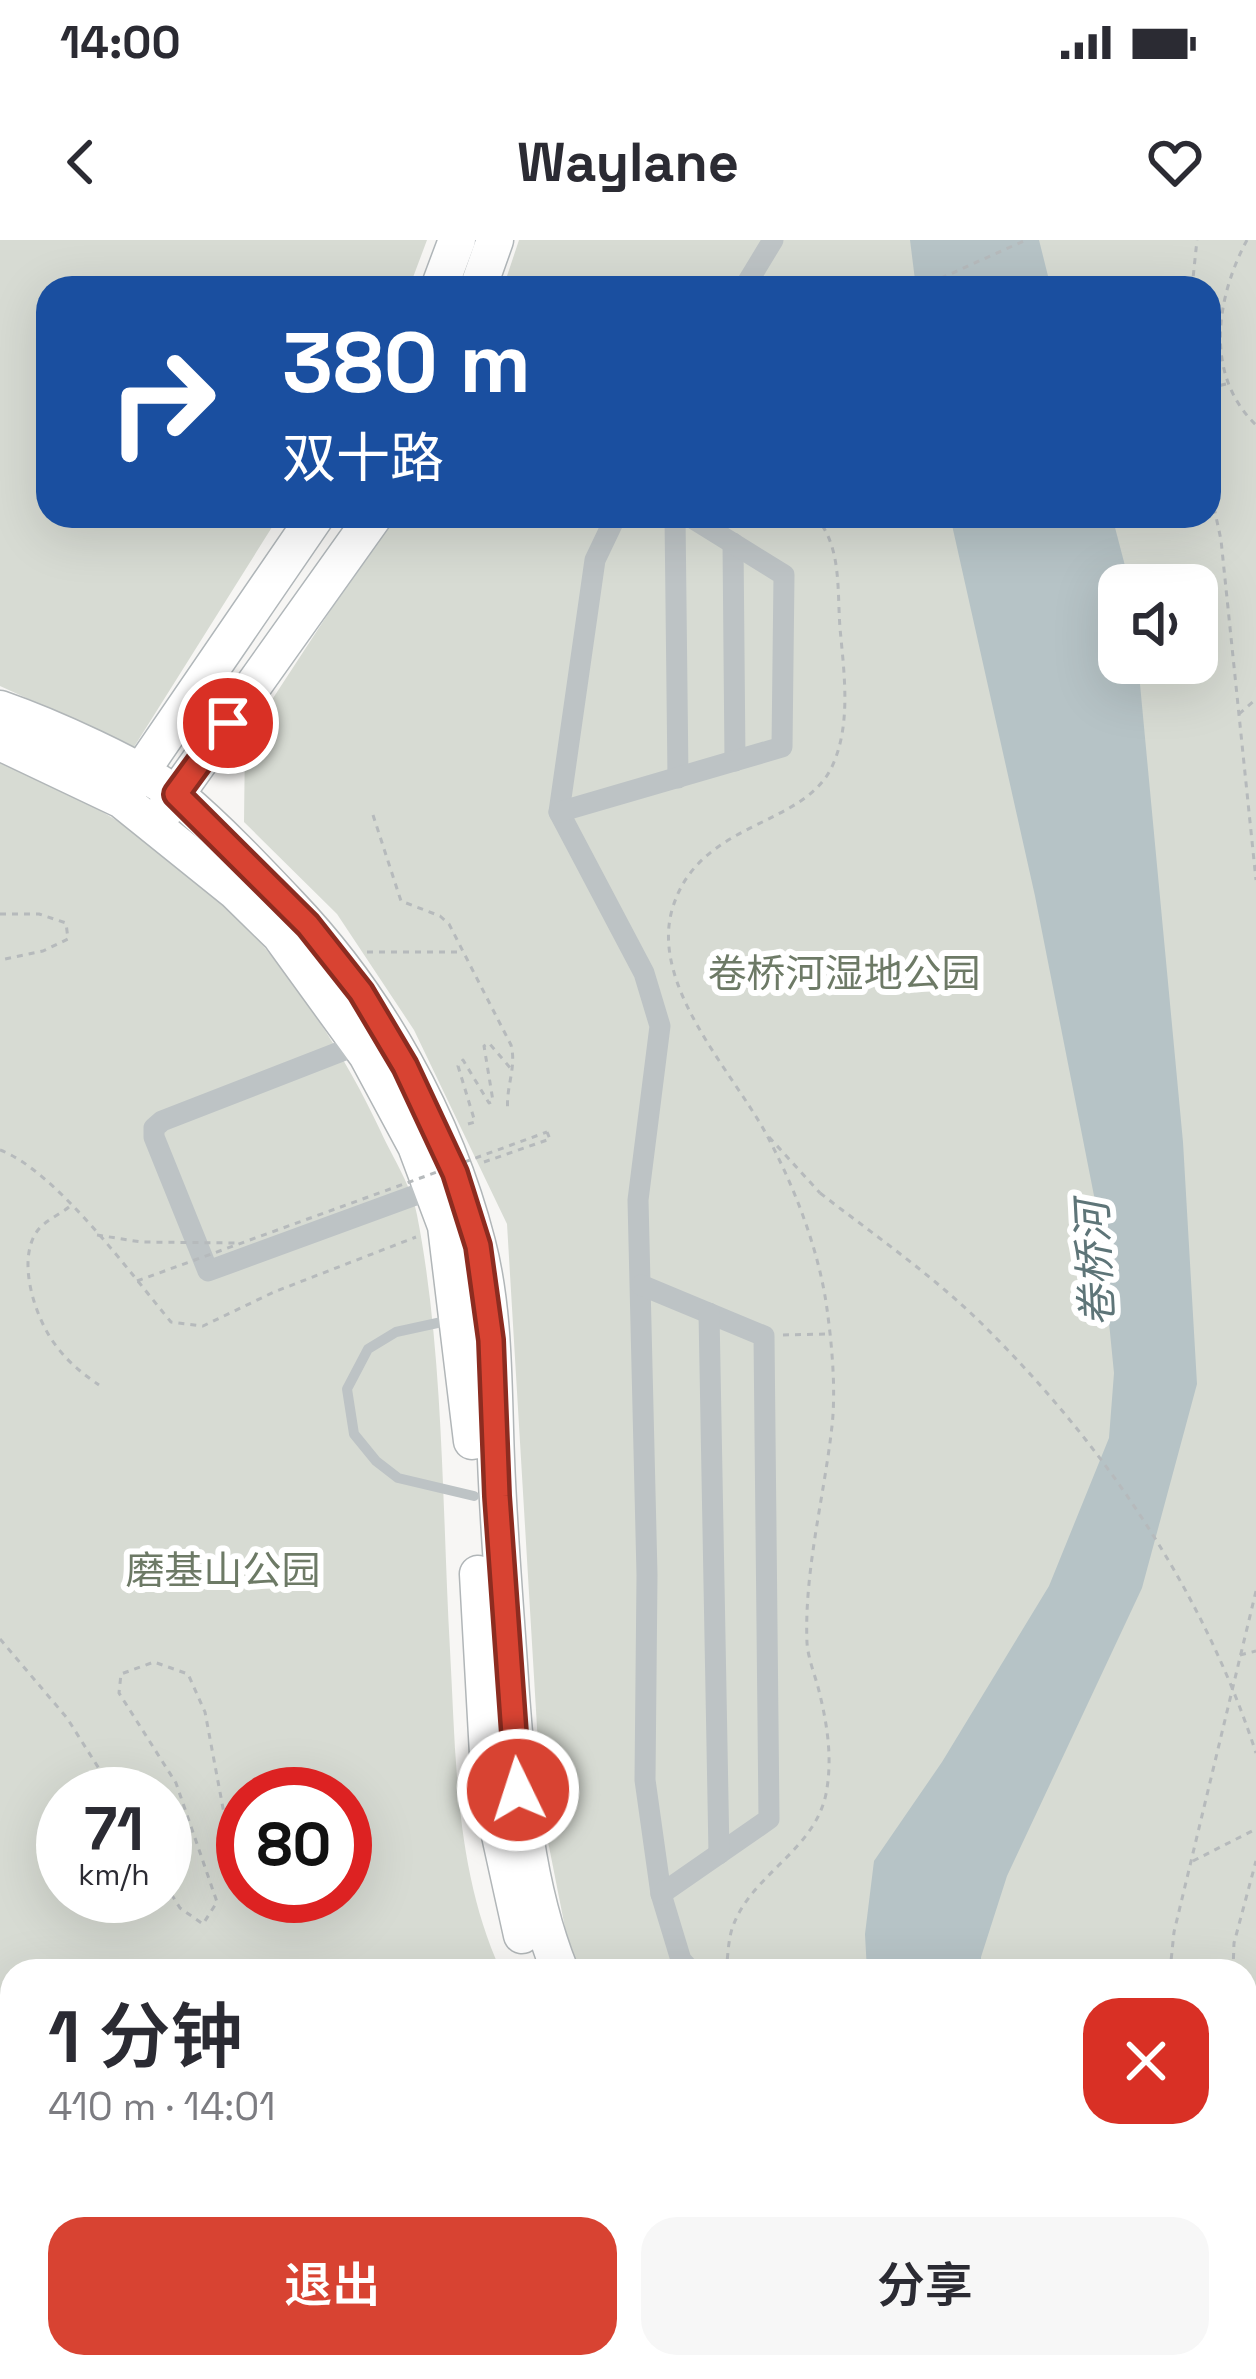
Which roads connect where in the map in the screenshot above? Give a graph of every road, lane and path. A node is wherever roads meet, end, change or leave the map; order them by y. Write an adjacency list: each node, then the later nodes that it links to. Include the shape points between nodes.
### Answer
1 (457, 240): 7 (main road)
2 (495, 240): 8 (main road)
3 (773, 240): 9 (street)
4 (1027, 240): 10 (path)
5 (1197, 240): 11 (path)
6 (1246, 240): 12 (path)
7 (444, 276)
8 (482, 276)
9 (751, 276)
10 (946, 276)
11 (1193, 276)
12 (1221, 313)
13 (1221, 354): 14 (path)
14 (1228, 384): 15 (path); 16 (path)
15 (1221, 385)
16 (1256, 424)
17 (308, 528): 31 (main road)
18 (365, 528): 32 (main road)
19 (610, 528): 33 (street, via 595,560)
20 (675, 528): 30 (street)
21 (709, 528): 24 (street)
22 (825, 528): 43 (path, via 836,554 841,632 843,733 832,768 807,798 726,838 693,870 672,909 668,947 677,987)
23 (1218, 528): 27 (path)
24 (733, 543): 29 (street); 29 (street, via 784,574 782,747)
25 (1256, 699): 27 (path)
26 (0, 709): 31 (main road)
27 (1239, 713): 35 (path)
28 (0, 742): 31 (main road)
29 (735, 761): 30 (street)
30 (678, 778): 33 (street)
31 (131, 786): 32 (main road)
32 (165, 809): 37 (main road, via 262,876); 40 (main road, via 280,935)
33 (560, 812): 50 (street, via 644,973 659,1026 638,1200)
34 (373, 815): 38 (path, via 401,901 440,916)
35 (1256, 880)
36 (0, 914): 39 (path, via 66,923 68,939)
37 (329, 952): 38 (path); 44 (main road, via 405,1066)
38 (461, 952): 41 (path, via 511,1045)
39 (0, 960)
40 (360, 1044): 45 (main road); 45 (street, via 154,1128 208,1271)
41 (512, 1070): 42 (path); 44 (path, via 484,1046 489,1103 463,1060 458,1066 475,1122)
42 (508, 1112)
43 (765, 1132): 53 (path, via 804,1220); 61 (path, bridge, via 820,1193 977,1320 1082,1435 1131,1499 1207,1630)
44 (438, 1136): 45 (main road)
45 (443, 1181): 48 (path, bridge, via 550,1139 547,1132); 52 (main road); 75 (main road, via 478,1246 491,1340 518,1790)
46 (70, 1206): 55 (path, via 37,1232 29,1262 34,1301 53,1343)
47 (97, 1235): 48 (path, bridge)
48 (243, 1243): 49 (path, bridge)
49 (137, 1281)
50 (641, 1285): 51 (street); 70 (street, via 646,1780)
51 (709, 1313): 54 (street); 67 (street)
52 (460, 1318): 56 (main road); 56 (lane, via 396,1332 368,1349 347,1389 354,1435 376,1461 398,1478)
53 (828, 1334): 54 (path); 77 (path, via 833,1420 807,1646 830,1749 825,1797 808,1836 733,1926)
54 (764, 1336): 67 (street, via 770,1819)
55 (99, 1385)
56 (474, 1496): 74 (main road, via 490,1790)
57 (1256, 1592): 60 (path)
58 (0, 1639): 62 (path)
59 (1256, 1651): 60 (path)
60 (1240, 1655): 69 (path)
61 (1256, 1753)
62 (98, 1767)
63 (166, 1767): 64 (path, via 119,1693 121,1674 154,1662 188,1674)
64 (216, 1771)
65 (192, 1829): 71 (path)
66 (1256, 1829): 69 (path)
67 (719, 1854): 70 (street)
68 (1256, 1861): 79 (path)
69 (1190, 1862): 78 (path)
70 (662, 1894): 76 (street)
71 (216, 1899)
72 (216, 1904): 73 (path, via 203,1924)
73 (192, 1916)
74 (530, 1959)
75 (556, 1959)
76 (681, 1959)
77 (728, 1959)
78 (1171, 1959)
79 (1234, 1959)

